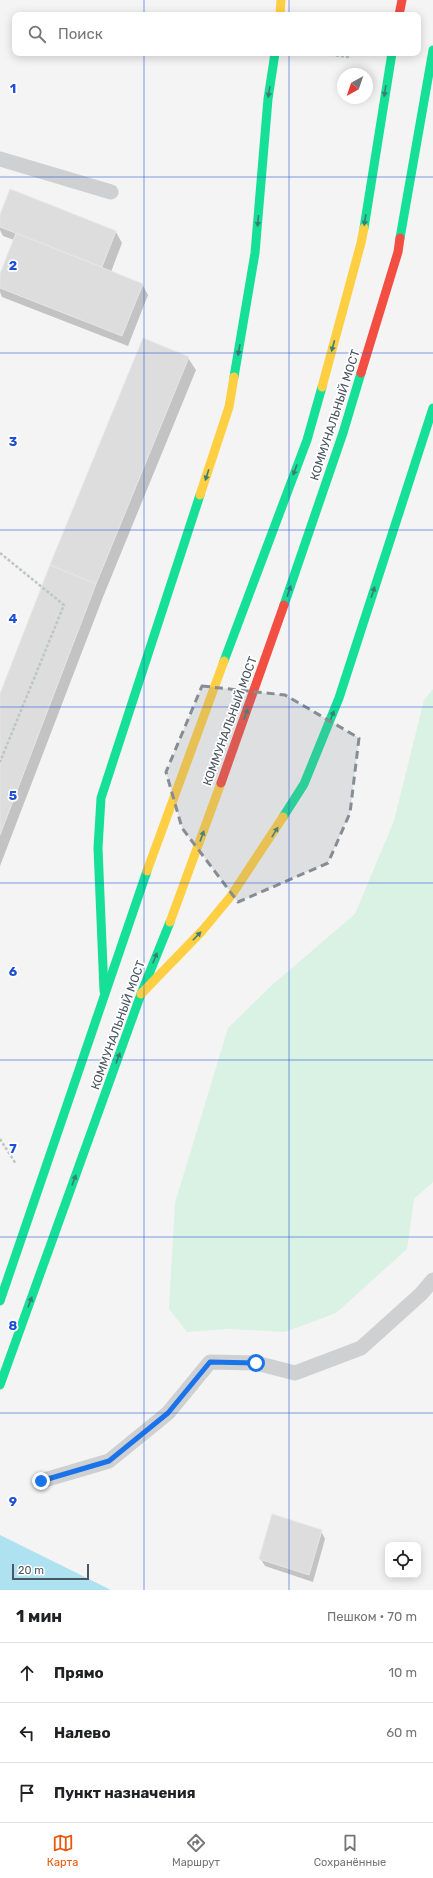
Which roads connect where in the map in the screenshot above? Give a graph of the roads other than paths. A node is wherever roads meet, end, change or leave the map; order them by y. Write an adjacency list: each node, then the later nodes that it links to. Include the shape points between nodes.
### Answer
1 (281, 0): 3 (main road)
2 (402, 0): 4 (main road)
3 (280, 12)
4 (400, 12)
5 (433, 50): 12 (main road, КОММУНАЛЬНЫЙ МОСТ, one-way to 5, via 187,877 344,434 398,252)
6 (275, 56): 11 (main road, one-way to 11, via 268,99 255,253 229,406 101,798 98,848)
7 (392, 56): 11 (main road, КОММУНАЛЬНЫЙ МОСТ, one-way to 11, via 361,243 306,440)
8 (0, 159): 9 (lane)
9 (111, 192)
10 (433, 408): 12 (main road, one-way to 10, via 202,931 231,896 304,784 339,698)
11 (104, 991): 14 (main road, КОММУНАЛЬНЫЙ МОСТ)
12 (141, 994): 15 (main road, КОММУНАЛЬНЫЙ МОСТ, one-way to 12)
13 (433, 1280): 16 (lane, via 362,1348 295,1373 256,1363 210,1362 168,1413 109,1461)
14 (0, 1301)
15 (0, 1385)
16 (41, 1481)

